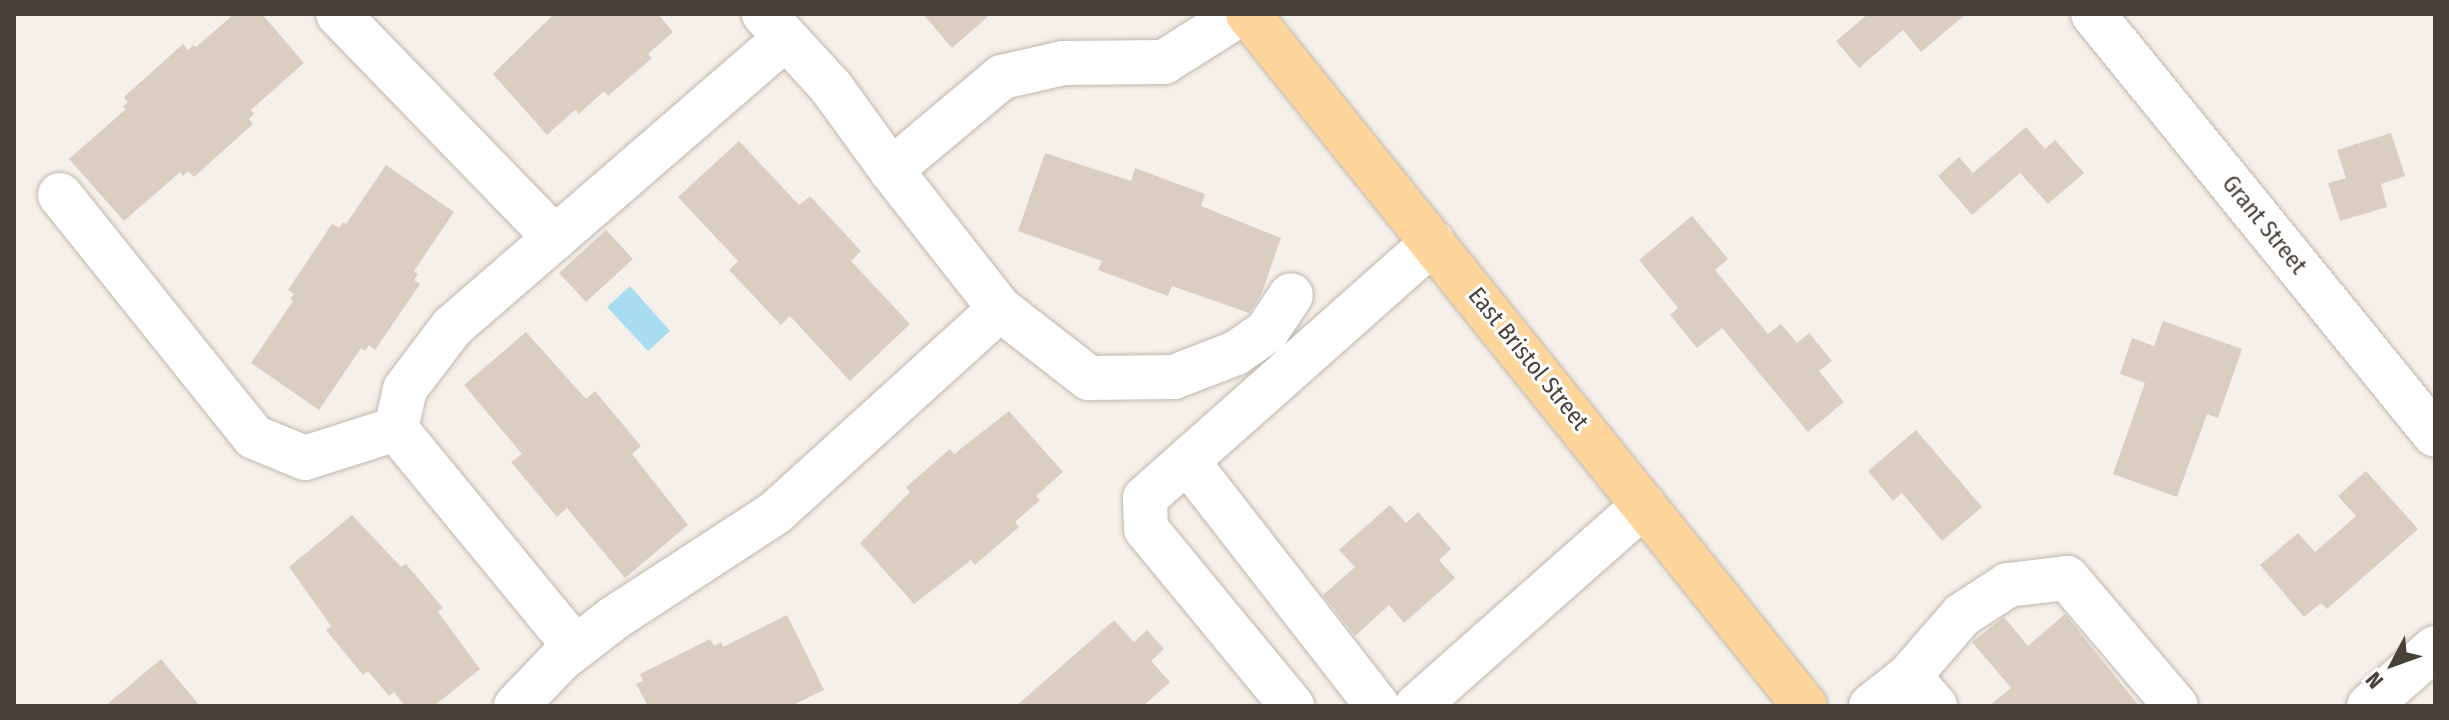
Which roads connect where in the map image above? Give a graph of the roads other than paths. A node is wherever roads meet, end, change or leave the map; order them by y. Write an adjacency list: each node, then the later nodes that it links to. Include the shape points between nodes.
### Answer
1 (338, 14): 8 (street)
2 (1240, 14): 6 (street, via 1164,62 1063,63 1002,77)
3 (1248, 14): 9 (main road, East Bristol Street)
4 (2093, 14): 13 (street, Grant Street)
5 (774, 26): 6 (street, via 831,87); 8 (street)
6 (891, 170): 11 (street)
7 (60, 195): 12 (street, via 254,437 305,458)
8 (555, 238): 12 (street, via 452,327 405,389)
9 (1433, 242): 14 (street); 15 (main road, East Bristol Street)
10 (1291, 295): 11 (street, via 1267,331 1236,353 1174,377 1089,378)
11 (1000, 309): 16 (street, via 775,513)
12 (396, 429): 16 (street)
13 (2435, 435)
14 (1187, 461): 20 (street, via 1145,498 1146,529); 21 (street)
15 (1644, 505): 22 (street); 23 (main road, East Bristol Street)
16 (575, 647): 19 (street)
17 (2435, 648): 26 (street)
18 (1922, 691): 24 (street); 25 (street, via 1962,615 2008,585 2067,578)
19 (516, 706)
20 (1292, 706)
21 (1378, 706)
22 (1417, 706)
23 (1805, 706)
24 (1871, 706)
25 (2176, 706)
26 (2369, 706)

